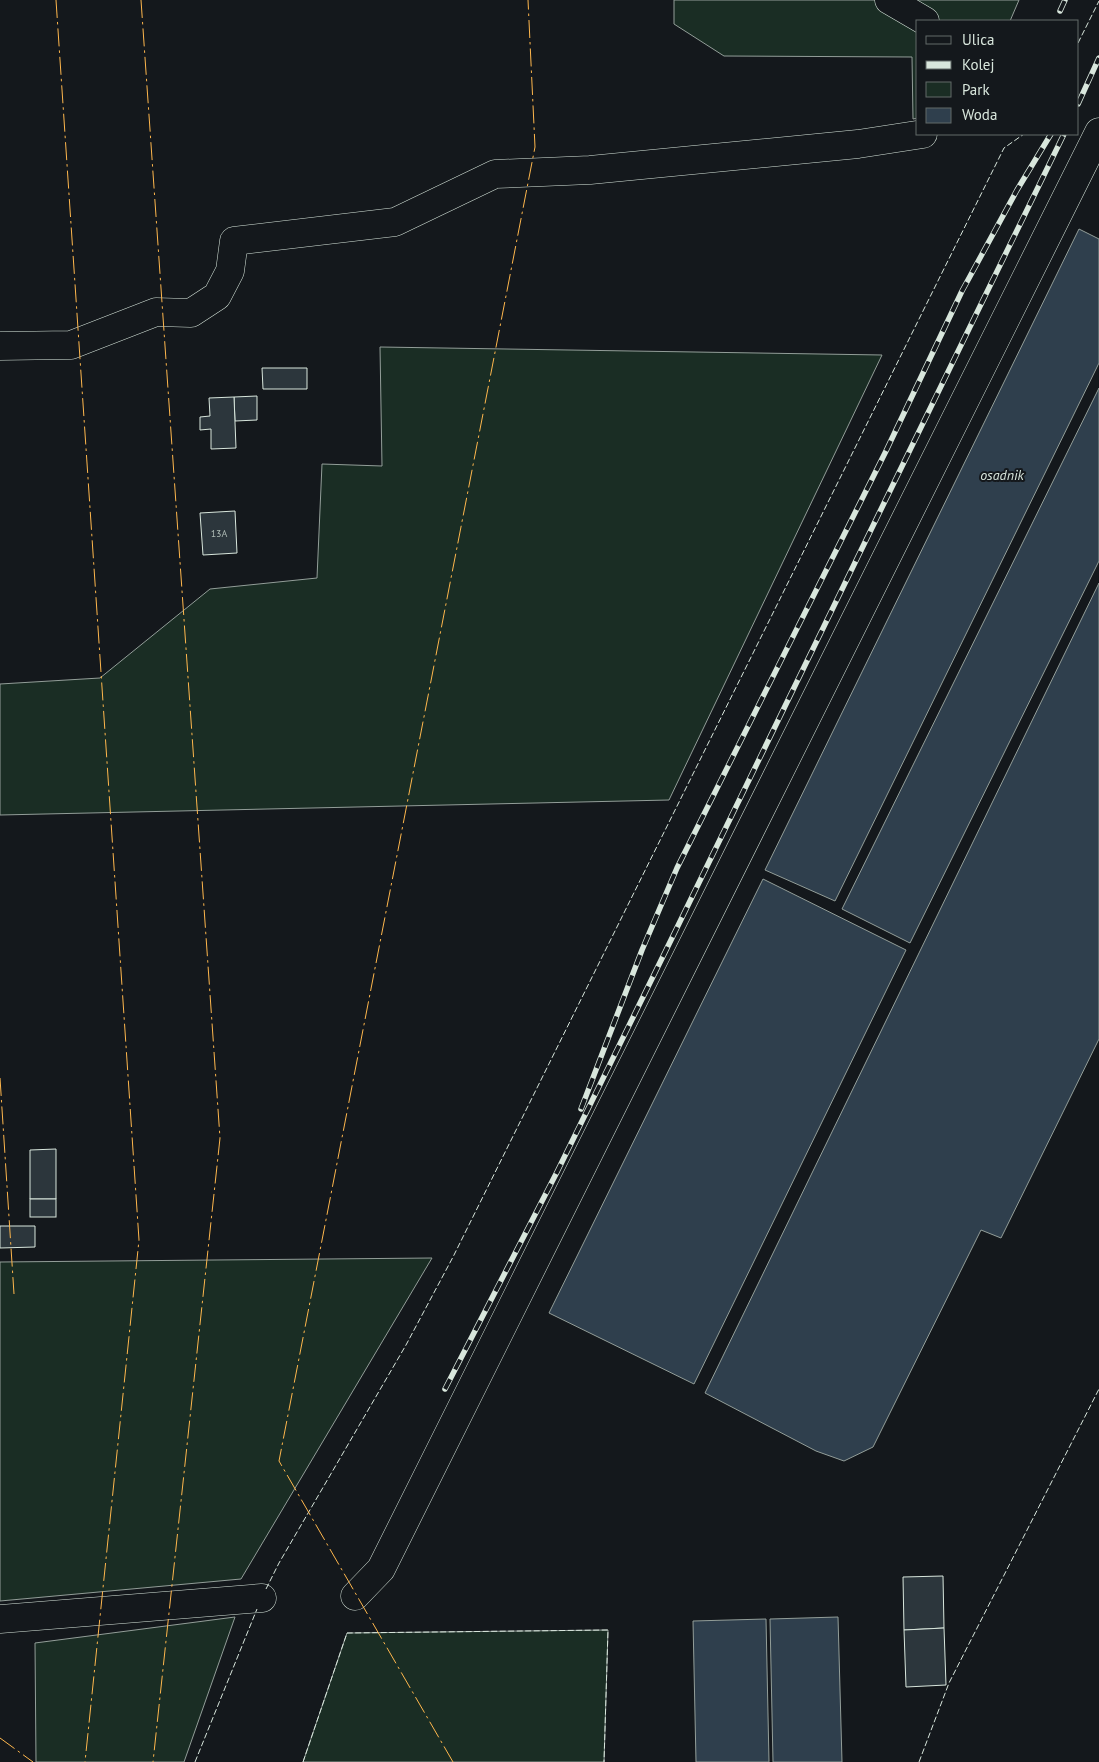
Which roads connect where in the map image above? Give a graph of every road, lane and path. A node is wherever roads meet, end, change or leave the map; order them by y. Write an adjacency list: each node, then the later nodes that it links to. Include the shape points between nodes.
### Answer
1 (889, 0): 2 (lane)
2 (923, 20)
3 (1099, 132): 6 (lane, via 382,1569)
4 (916, 135): 5 (lane, via 858,144 590,170 494,174 395,222 234,241 230,271 217,296 190,313 156,312 71,346)
5 (0, 346)
6 (355, 1596)
7 (262, 1598): 8 (lane)
8 (0, 1620)

